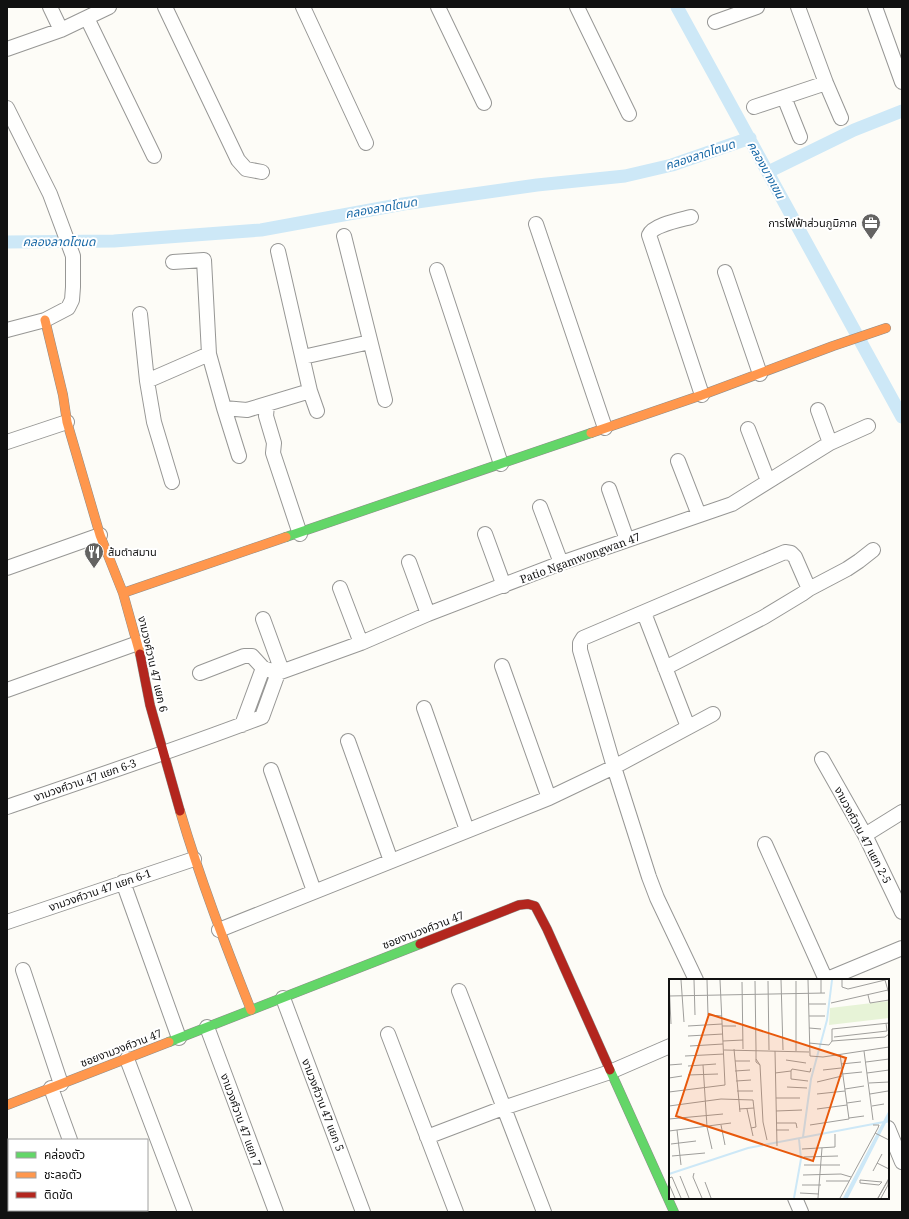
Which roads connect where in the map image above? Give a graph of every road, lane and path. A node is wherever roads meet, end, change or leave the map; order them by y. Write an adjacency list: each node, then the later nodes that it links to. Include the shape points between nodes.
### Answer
1 (50, 7): 12 (street)
2 (109, 7): 10 (street)
3 (165, 7): 25 (street, via 238,160 246,169)
4 (303, 7): 23 (street)
5 (438, 7): 17 (street)
6 (577, 7): 20 (street)
7 (757, 7): 11 (street)
8 (798, 7): 15 (street)
9 (875, 7): 14 (street)
10 (87, 18): 12 (street); 24 (street)
11 (714, 22)
12 (61, 30): 13 (street)
13 (7, 49)
14 (902, 82)
15 (826, 83): 16 (street); 21 (street)
16 (784, 97): 18 (street); 22 (street)
17 (484, 103)
18 (754, 107)
19 (7, 108): 34 (street, via 50,194 73,256 72,300 68,308)
20 (629, 114)
21 (841, 118)
22 (800, 137)
23 (366, 143)
24 (154, 156)
25 (262, 172)
26 (691, 217): 43 (street, via 657,228 649,235)
27 (536, 224): 52 (street)
28 (344, 236): 37 (street)
29 (278, 252): 39 (street)
30 (172, 262): 38 (street, via 204,260)
31 (437, 270): 59 (street)
32 (725, 272): 40 (street)
33 (140, 314): 41 (street)
34 (45, 320): 36 (street); 50 (street, งามวงศ์วาน 47 แยก 6)
35 (886, 328): 40 (street)
36 (7, 330)
37 (370, 342): 39 (street); 44 (street)
38 (209, 354): 41 (street); 46 (street)
39 (303, 357): 42 (street)
40 (760, 374): 43 (street)
41 (147, 381): 60 (street, via 154,422)
42 (310, 391): 45 (street); 49 (street)
43 (702, 395): 52 (street)
44 (385, 400)
45 (267, 405): 47 (street); 56 (street, via 266,416 274,443)
46 (224, 408): 47 (street); 57 (street)
47 (247, 410): 56 (street, via 257,420 265,446)
48 (818, 410): 55 (street)
49 (317, 411)
50 (67, 422): 54 (street); 67 (street, งามวงศ์วาน 47 แยก 6)
51 (868, 426): 55 (street, Patio Ngamwongwan 47)
52 (605, 428): 59 (street)
53 (748, 429): 61 (street)
54 (7, 442)
55 (830, 443): 61 (street, Patio Ngamwongwan 47)
56 (273, 453): 65 (street)
57 (239, 456)
58 (678, 461): 64 (street)
59 (501, 464): 65 (street)
60 (172, 482)
61 (768, 482): 64 (street, Patio Ngamwongwan 47, via 732,504)
62 (609, 490): 68 (street)
63 (540, 507): 71 (street)
64 (699, 515): 68 (street, Patio Ngamwongwan 47)
65 (300, 534): 76 (street)
66 (485, 534): 73 (street)
67 (100, 535): 72 (street); 76 (street, งามวงศ์วาน 47 แยก 6)
68 (627, 540): 71 (street, Patio Ngamwongwan 47)
69 (872, 550): 75 (street, via 847,569)
70 (409, 562): 78 (street)
71 (561, 564): 73 (street, Patio Ngamwongwan 47)
72 (7, 568)
73 (504, 586): 78 (street, Patio Ngamwongwan 47)
74 (340, 588): 81 (street)
75 (809, 589): 77 (street, via 795,557 791,552 785,552); 84 (street, via 764,617)
76 (123, 593): 80 (street, งามวงศ์วาน 47 แยก 6)
77 (644, 613): 84 (street); 95 (street, via 583,638 580,643)
78 (428, 614): 81 (street, Patio Ngamwongwan 47)
79 (263, 619): 85 (street)
80 (138, 643): 87 (street); 93 (street, งามวงศ์วาน 47 แยก 6, via 150,705)
81 (362, 643): 85 (street, Patio Ngamwongwan 47)
82 (502, 666): 97 (street)
83 (263, 668): 85 (street); 86 (street, via 252,656 244,656); 90 (street)
84 (665, 668): 91 (street)
85 (280, 672): 90 (street, งามวงศ์วาน 47 แยก 6-3, via 262,718)
86 (200, 673)
87 (7, 690)
88 (424, 708): 100 (street)
89 (713, 714): 91 (street)
90 (242, 725): 93 (street, งามวงศ์วาน 47 แยก 6-3)
91 (688, 727): 95 (street)
92 (348, 741): 104 (street)
93 (164, 754): 98 (street, งามวงศ์วาน 47 แยก 6-3); 103 (street, งามวงศ์วาน 47 แยก 6)
94 (822, 759): 101 (street, งามวงศ์วาน 47 แยก 2-5)
95 (614, 767): 97 (street); 112 (street, via 657,898)
96 (271, 770): 106 (street)
97 (549, 798): 100 (street)
98 (7, 807)
99 (902, 812): 101 (street)
100 (467, 830): 104 (street)
101 (865, 834): 107 (street, งามวงศ์วาน 47 แยก 2-5)
102 (765, 844): 113 (street)
103 (194, 859): 105 (street, งามวงศ์วาน 47 แยก 6-1); 109 (street, งามวงศ์วาน 47 แยก 6)
104 (391, 861): 106 (street)
105 (123, 882): 108 (street, งามวงศ์วาน 47 แยก 6-1); 120 (street)
106 (314, 891): 109 (street)
107 (902, 912)
108 (7, 922)
109 (219, 930): 117 (street, งามวงศ์วาน 47 แยก 6)
110 (902, 948): 114 (street)
111 (23, 970): 124 (street)
112 (696, 979)
113 (826, 979)
114 (828, 979)
115 (459, 991): 126 (street)
116 (283, 998): 117 (street, ซอยงามวงศ์วาน 47); 123 (street, ซอยงามวงศ์วาน 47, via 528,904 534,906 546,929); 134 (street, งามวงศ์วาน 47 แยก 5)
117 (251, 1010): 118 (street, ซอยงามวงศ์วาน 47)
118 (207, 1028): 120 (street, ซอยงามวงศ์วาน 47); 133 (street, งามวงศ์วาน 47 แยก 7)
119 (388, 1034): 128 (street)
120 (179, 1038): 122 (street, ซอยงามวงศ์วาน 47)
121 (669, 1046): 123 (street)
122 (127, 1058): 124 (street, ซอยงามวงศ์วาน 47); 132 (street)
123 (610, 1072): 126 (street); 137 (street, ซอยงามวงศ์วาน 47)
124 (56, 1086): 125 (street, ซอยงามวงศ์วาน 47); 129 (street)
125 (7, 1105)
126 (503, 1108): 128 (street); 136 (street)
127 (889, 1130): 130 (street)
128 (427, 1137): 135 (street)
129 (70, 1139)
130 (902, 1162)
131 (795, 1199): 138 (street)
132 (185, 1212)
133 (276, 1212)
134 (363, 1212)
135 (456, 1212)
136 (544, 1212)
137 (674, 1212)
138 (801, 1212)

